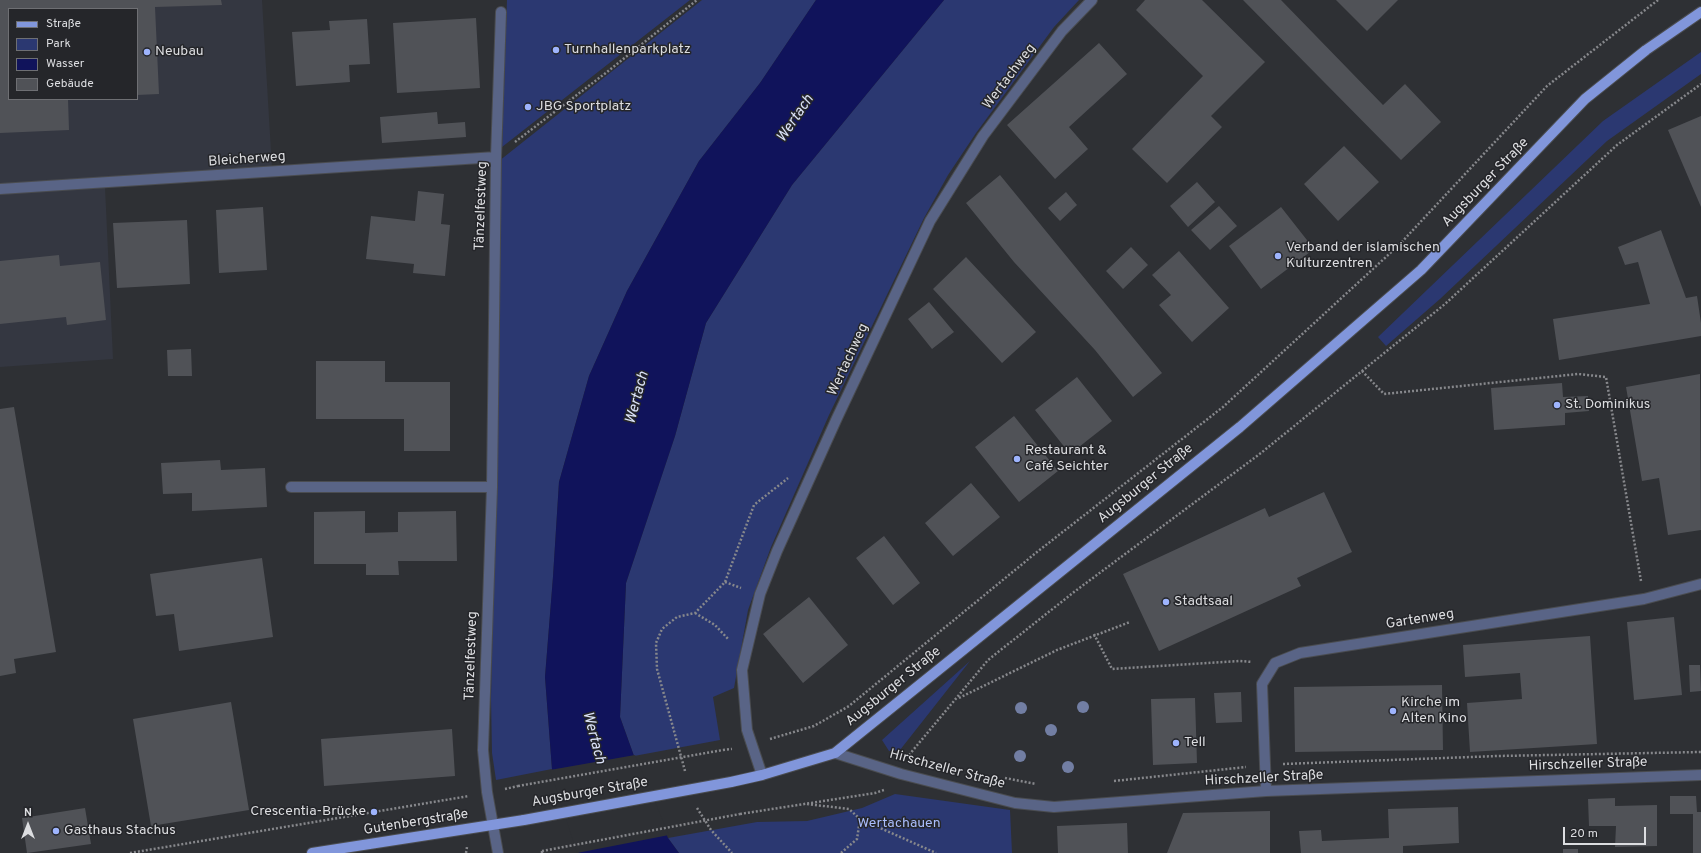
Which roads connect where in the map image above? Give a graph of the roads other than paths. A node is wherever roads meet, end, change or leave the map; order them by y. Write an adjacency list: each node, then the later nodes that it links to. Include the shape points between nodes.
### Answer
1 (1092, 0): 10 (street, Wertachweg, via 1062,31 983,136 930,221 777,551 760,594 742,670 748,730)
2 (501, 12): 4 (street)
3 (1701, 12): 9 (main road, Augsburger Straße, via 1646,50 1585,99 1421,270 1240,427)
4 (496, 157): 5 (street, Bleicherweg); 7 (street, Tänzelfestweg)
5 (0, 189)
6 (291, 487): 7 (street)
7 (492, 487): 14 (street, Tänzelfestweg, via 483,750)
8 (1701, 584): 12 (street, Gartenweg, via 1644,599 1300,653 1275,664 1262,684)
9 (835, 753): 10 (main road, Augsburger Straße); 12 (street, Hirschzeller Straße, via 901,774 1015,803 1054,807)
10 (762, 775): 13 (main road, Augsburger Straße, bridge)
11 (1701, 775): 12 (street, Hirschzeller Straße)
12 (1266, 792)
13 (524, 820): 14 (main road, Gutenbergstraße)
14 (493, 826): 15 (main road, Gutenbergstraße); 16 (street, Tänzelfestweg)
15 (312, 853)
16 (498, 853)

